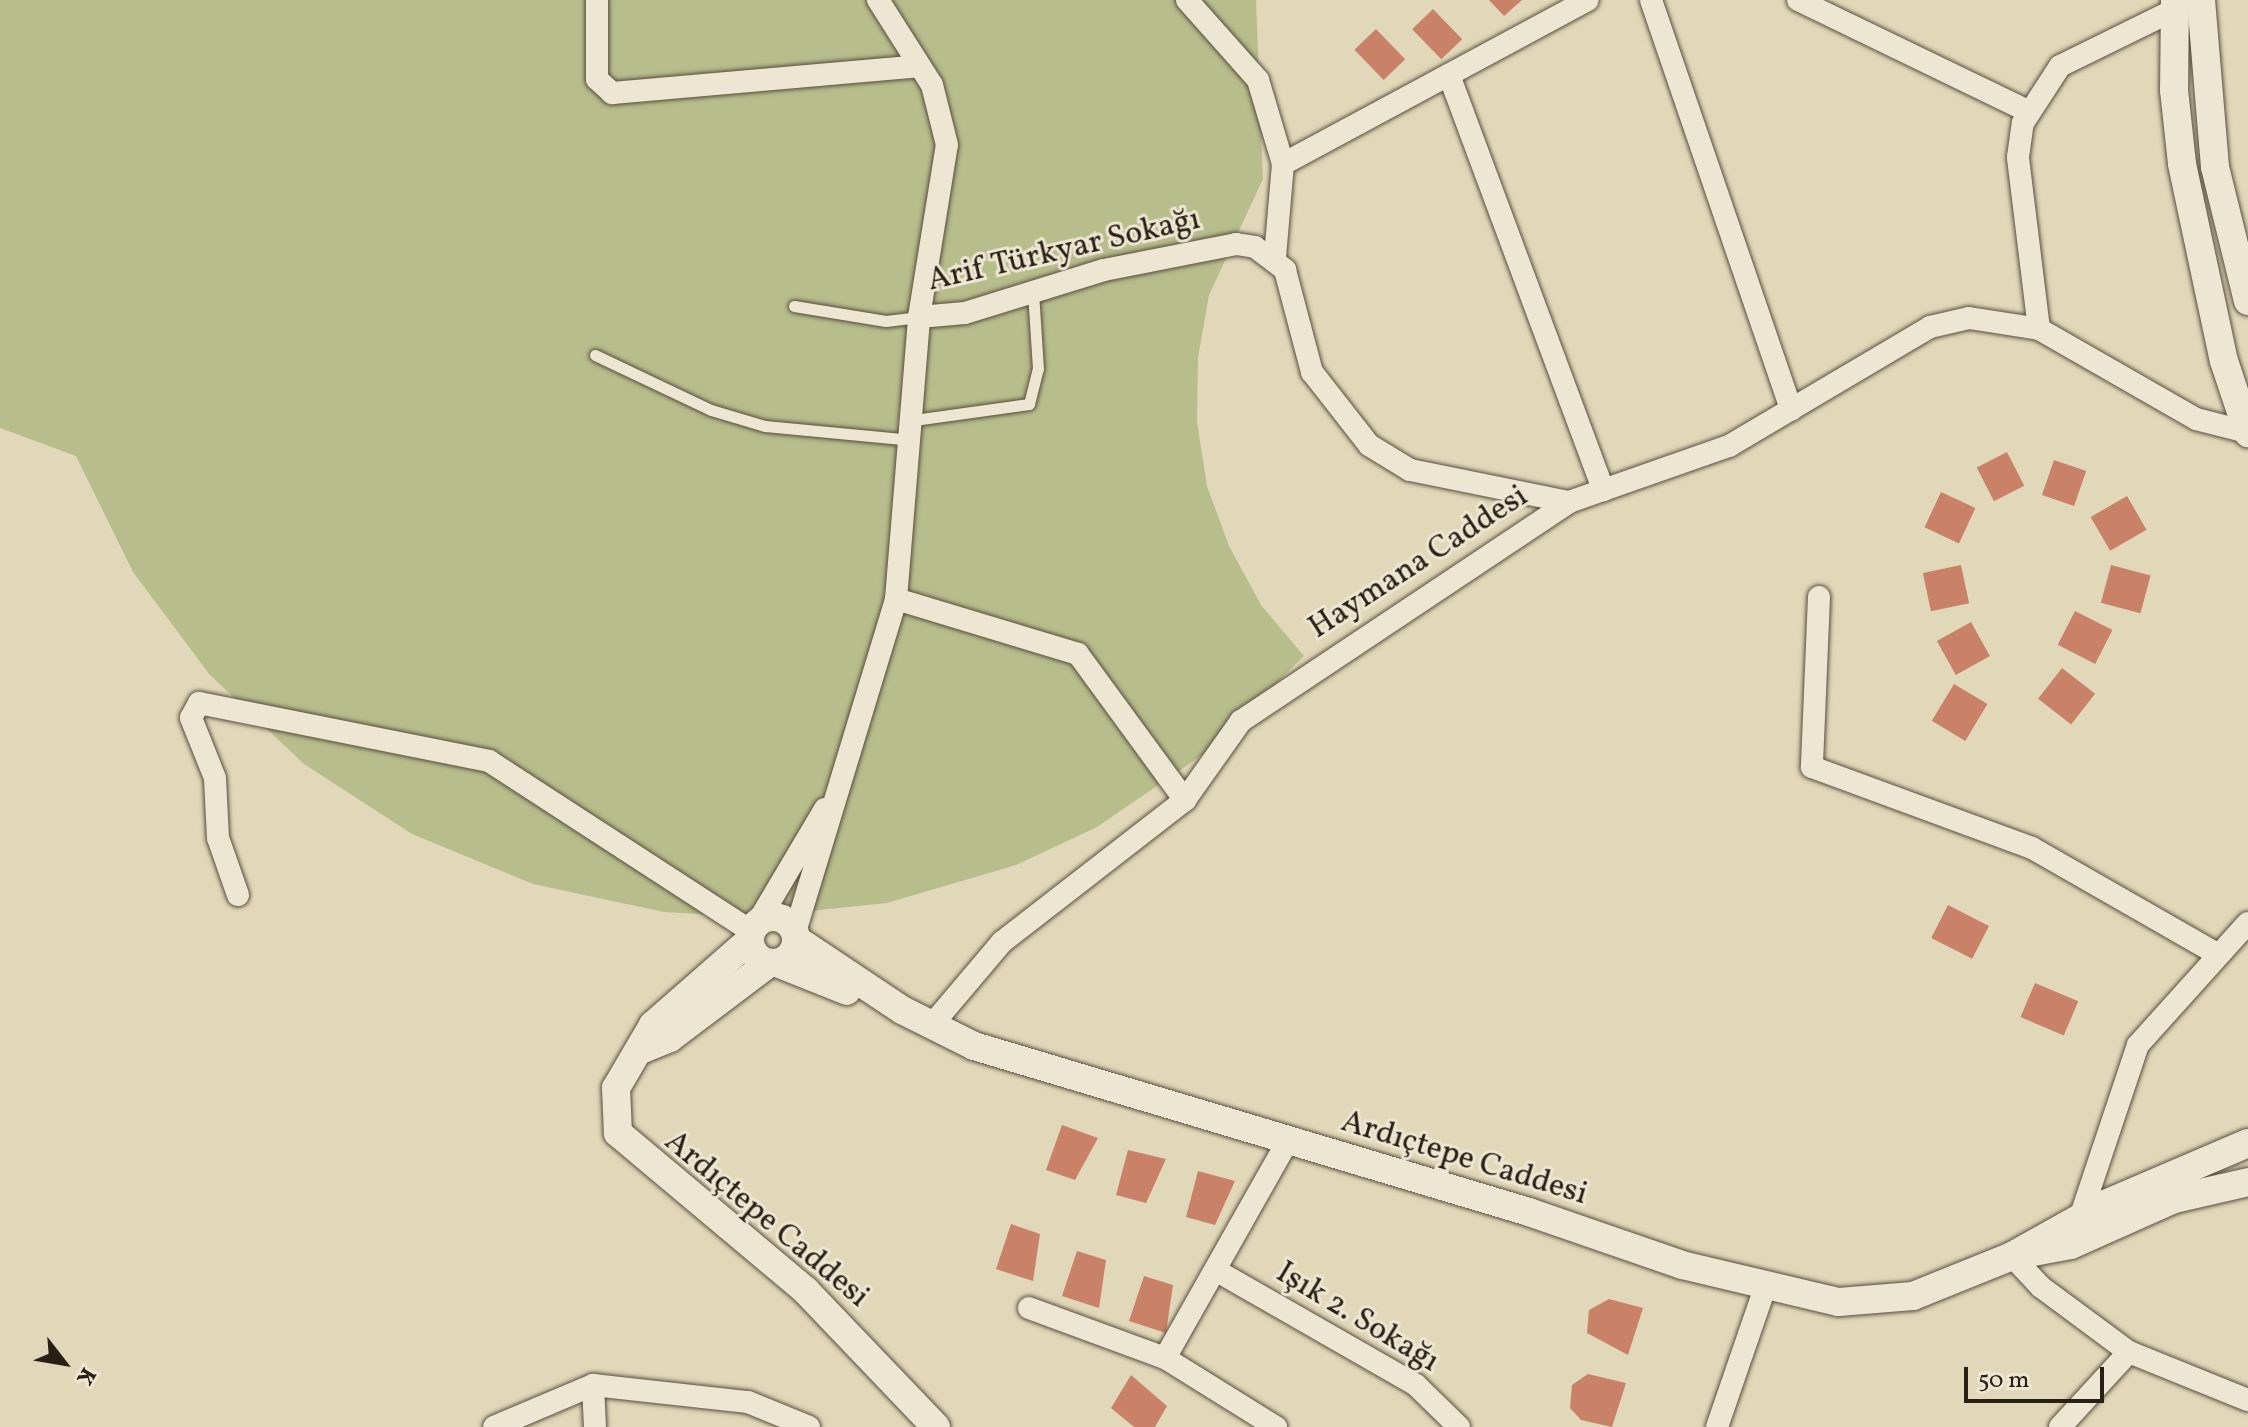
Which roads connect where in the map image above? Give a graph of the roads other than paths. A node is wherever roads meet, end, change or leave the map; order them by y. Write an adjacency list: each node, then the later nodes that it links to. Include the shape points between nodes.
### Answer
1 (597, 0): 8 (street, via 597,79 612,93)
2 (878, 0): 8 (street)
3 (1187, 0): 11 (street, via 1258,80)
4 (1588, 0): 9 (street)
5 (1651, 0): 19 (street)
6 (1798, 0): 10 (street)
7 (2184, 3): 10 (street, via 2060,66); 14 (street, via 2215,167); 21 (street, via 2182,164 2224,361)
8 (919, 66): 16 (street, via 947,145)
9 (1449, 75): 11 (street); 22 (street)
10 (2028, 111): 17 (street, via 2018,157)
11 (1283, 164): 12 (street)
12 (1275, 257): 13 (street, Arif Türkyar Sokağı, via 1236,244); 23 (street, via 1291,288 1296,331 1312,372 1369,445 1410,470)
13 (1033, 292): 16 (street, Arif Türkyar Sokağı, via 965,313); 20 (lane, via 1038,369 1029,404)
14 (2248, 301)
15 (794, 306): 16 (lane, via 886,321)
16 (919, 317): 20 (street)
17 (2039, 329): 19 (street, Haymana Caddesi, via 1969,318 1930,327); 21 (street, via 2196,419)
18 (595, 355): 20 (lane, via 711,410 765,426)
19 (1791, 410): 22 (street, Haymana Caddesi, via 1729,446)
20 (914, 430): 25 (street)
21 (2248, 432)
22 (1603, 490): 23 (street, Haymana Caddesi)
23 (1569, 502): 27 (street, Haymana Caddesi, via 1241,721)
24 (1819, 597): 32 (street, via 1812,767 2032,848)
25 (896, 599): 26 (street, via 870,701); 27 (street, via 1078,654)
26 (833, 798): 30 (street); 31 (street)
27 (1185, 800): 35 (street, Haymana Caddesi, via 1002,942)
28 (238, 895): 30 (street, via 218,838 215,778 191,718 199,703 489,761)
29 (2248, 923): 32 (street)
30 (752, 933): 31 (street, Ardıçtepe Caddesi, via 778,917); 33 (street); 36 (street, Ardıçtepe Caddesi, via 653,1025)
31 (796, 936): 33 (street); 34 (street, Ardıçtepe Caddesi)
32 (2217, 954): 40 (street, via 2138,1045)
33 (773, 963): 34 (street, Ardıçtepe Caddesi); 36 (street, via 670,1038)
34 (902, 1010): 35 (street, Ardıçtepe Caddesi)
35 (931, 1026): 37 (street, Ardıçtepe Caddesi, via 974,1046)
36 (643, 1049): 53 (street, Ardıçtepe Caddesi, via 612,1104 627,1146 806,1291)
37 (1287, 1142): 42 (street); 43 (street, Ardıçtepe Caddesi)
38 (2248, 1143): 40 (street)
39 (2248, 1182): 41 (street, via 2174,1199 2071,1245)
40 (2080, 1218): 41 (street)
41 (2012, 1256): 43 (street, Ardıçtepe Caddesi, via 1913,1296 1839,1302); 45 (street, via 2041,1287)
42 (1217, 1271): 46 (street); 55 (street, Işık 2. Sokağı, via 1416,1385)
43 (1766, 1285): 56 (street)
44 (1029, 1308): 46 (street)
45 (2129, 1352): 48 (street); 57 (street)
46 (1165, 1358): 54 (street)
47 (593, 1385): 49 (street, via 748,1402); 50 (street); 51 (street)
48 (2248, 1400)
49 (782, 1422): 52 (street)
50 (494, 1427)
51 (595, 1427)
52 (809, 1427)
53 (936, 1427)
54 (1276, 1427)
55 (1459, 1427)
56 (1717, 1427)
57 (2060, 1427)

